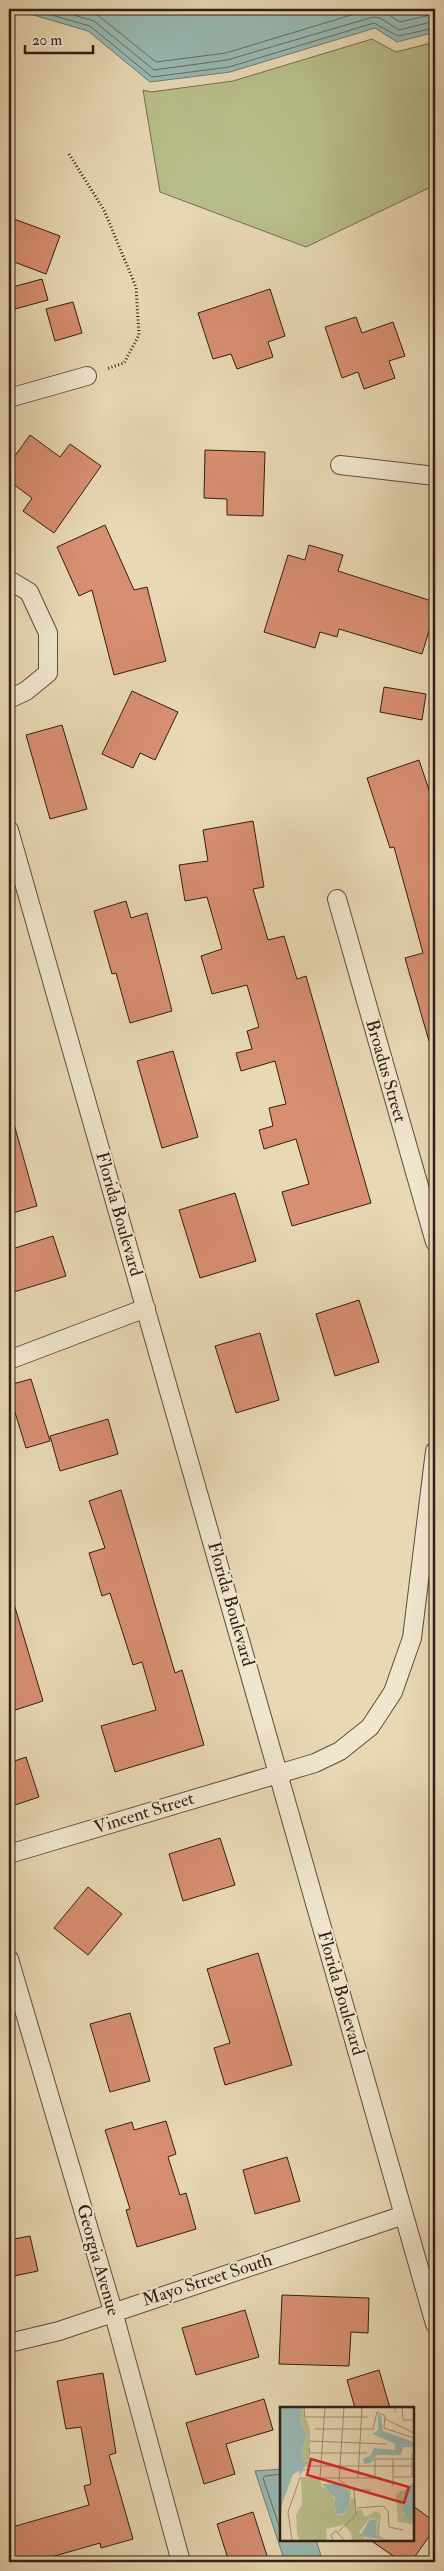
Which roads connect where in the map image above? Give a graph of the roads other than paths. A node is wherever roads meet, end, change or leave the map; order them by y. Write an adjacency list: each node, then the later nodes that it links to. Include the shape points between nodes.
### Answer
1 (87, 376): 2 (street)
2 (9, 398)
3 (340, 466): 4 (street)
4 (435, 476)
5 (9, 580): 6 (street, via 28,592 48,633 48,673 26,692)
6 (9, 699)
7 (9, 830): 8 (street, Florida Boulevard)
8 (16, 886): 11 (street, Florida Boulevard)
9 (337, 899): 10 (street, Broadus Street)
10 (435, 1242)
11 (146, 1308): 12 (street); 14 (street, Florida Boulevard)
12 (9, 1360)
13 (435, 1451): 14 (street, Vincent Street, via 412,1638 393,1692 370,1727 340,1751 315,1764)
14 (279, 1772): 15 (street, Vincent Street); 17 (street, Florida Boulevard)
15 (9, 1854)
16 (9, 1960): 18 (street, Georgia Avenue)
17 (404, 2215): 18 (street, Mayo Street South); 19 (street, Florida Boulevard)
18 (113, 2311): 20 (street, Mayo Street South, via 59,2331); 21 (street, Georgia Avenue)
19 (435, 2324)
20 (9, 2343)
21 (181, 2562)

